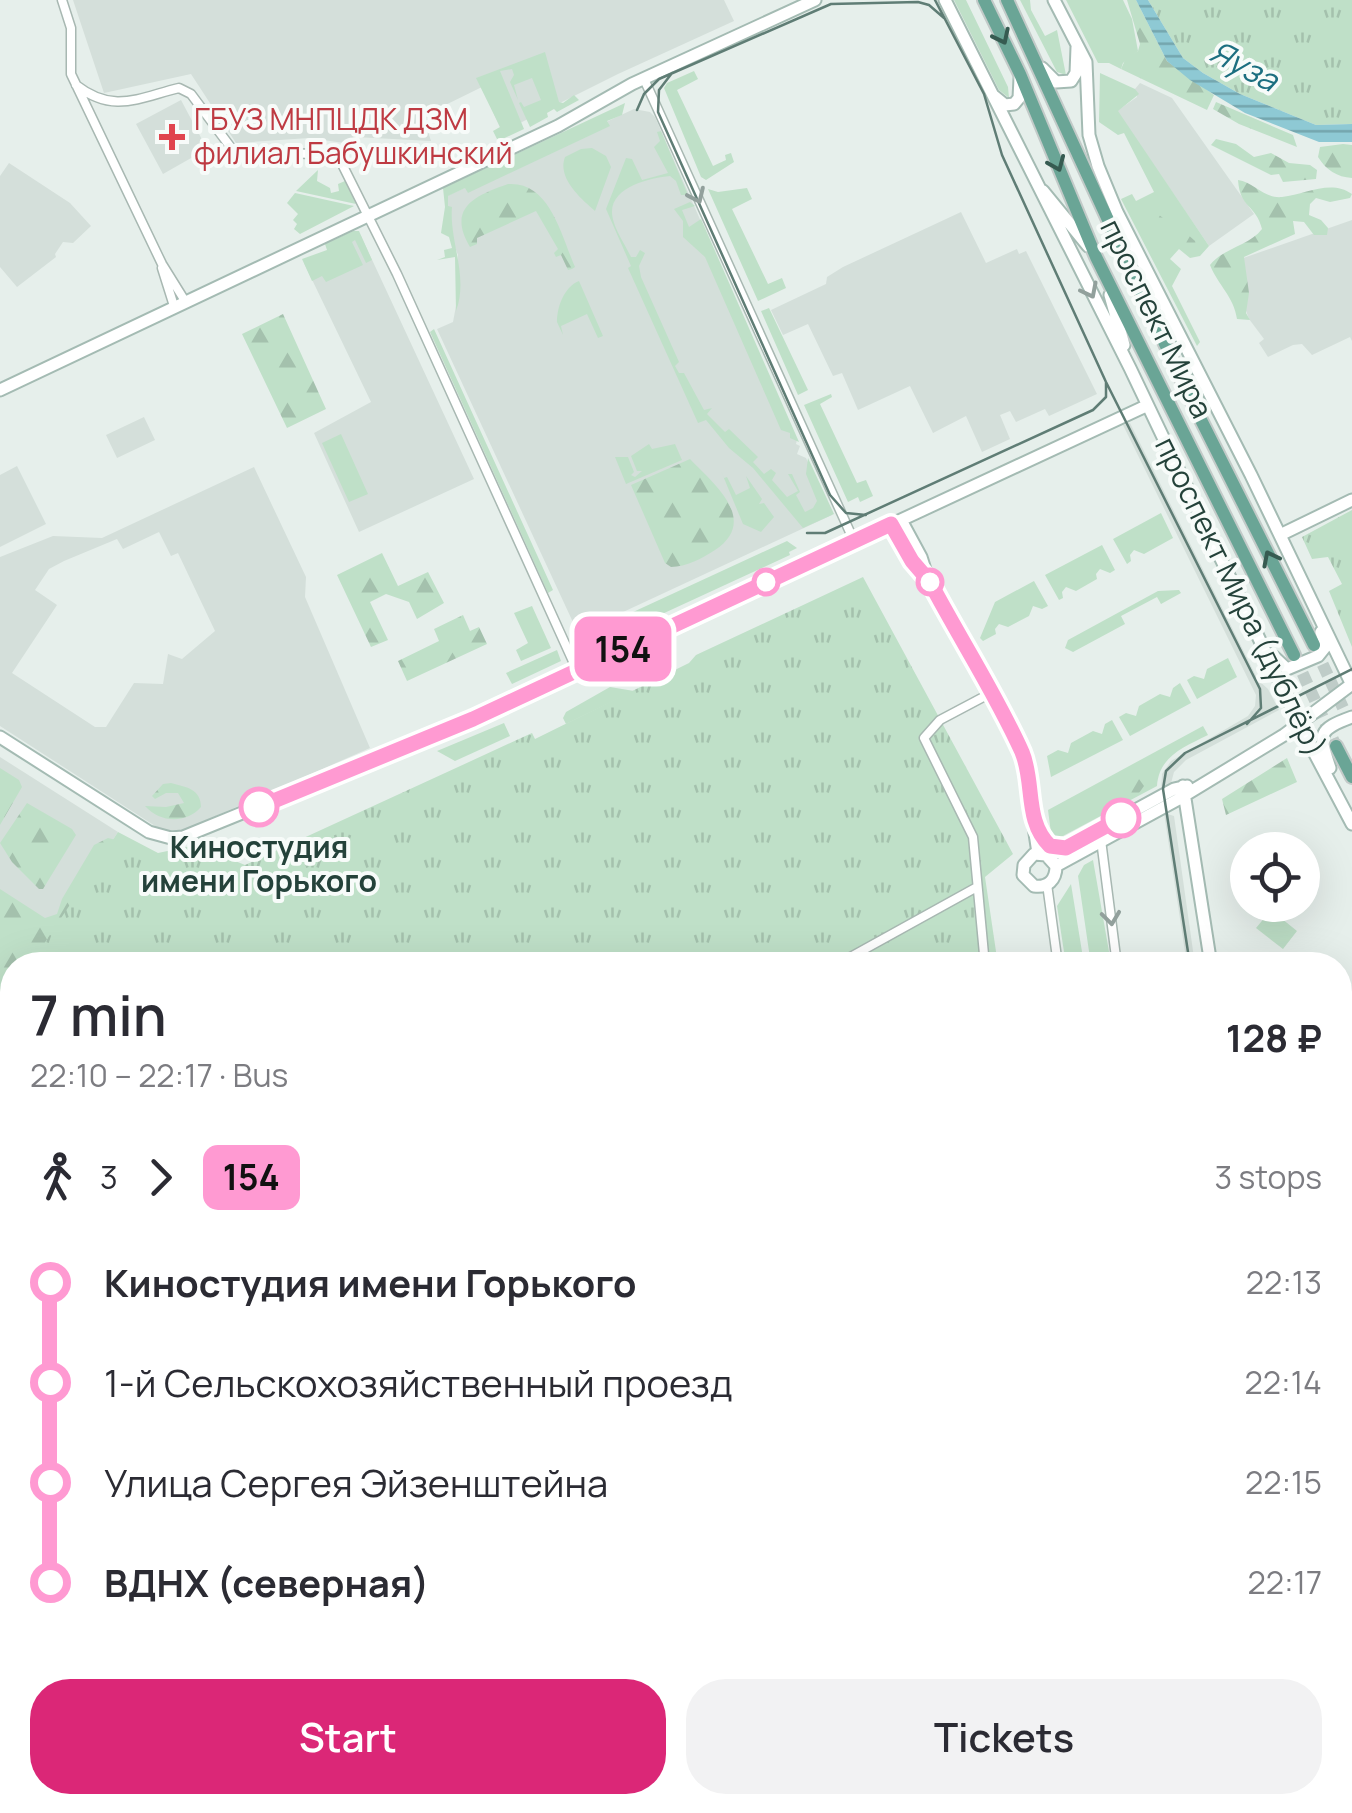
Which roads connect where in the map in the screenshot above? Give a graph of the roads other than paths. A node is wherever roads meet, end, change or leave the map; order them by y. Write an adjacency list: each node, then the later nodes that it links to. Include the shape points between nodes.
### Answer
1 (62, 0): 11 (street)
2 (815, 0): 10 (main road)
3 (945, 0): 12 (main road, проспект Мира (дублёр))
4 (984, 0): 9 (main road, проспект Мира, one-way to 9)
5 (1007, 0): 8 (main road, проспект Мира)
6 (1054, 0): 7 (main road, проспект Мира (дублёр))
7 (1077, 47): 8 (main road, via 1076,74 1066,83); 15 (main road, проспект Мира (дублёр), via 1088,70 1092,149)
8 (1040, 66): 13 (main road, проспект Мира)
9 (1020, 74): 12 (main road, via 1014,104 1000,102); 17 (main road, проспект Мира, one-way to 17)
10 (644, 79): 16 (main road); 26 (street, one-way to 26)
11 (76, 85): 16 (street, via 117,104 180,88 236,153 334,159); 19 (street)
12 (989, 88): 14 (main road, проспект Мира (дублёр))
13 (1086, 166): 15 (main road, проспект Мира (дублёр)); 29 (main road, проспект Мира, one-way to 13, via 1188,394)
14 (1034, 180): 17 (main road); 20 (main road, проспект Мира (дублёр), one-way to 20)
15 (1117, 212): 25 (main road, проспект Мира (дублёр))
16 (368, 215): 19 (main road); 31 (street)
17 (1096, 257): 18 (main road, проспект Мира)
18 (1106, 278): 20 (main road, проспект Мира (дублёр)); 30 (main road, проспект Мира)
19 (180, 304): 21 (main road)
20 (1130, 368): 22 (main road, проспект Мира (дублёр))
21 (0, 390)
22 (1146, 406): 24 (main road); 28 (main road, проспект Мира (дублёр))
23 (1352, 500): 25 (main road)
24 (896, 522): 26 (main road); 33 (main road, via 921,556)
25 (1280, 535): 27 (main road, проспект Мира (дублёр))
26 (854, 541): 31 (main road)
27 (1315, 608): 28 (main road, via 1326,646 1318,656 1282,668); 32 (main road, проспект Мира (дублёр))
28 (1258, 637): 35 (main road, проспект Мира (дублёр))
29 (1314, 645)
30 (1294, 655)
31 (577, 670): 36 (main road, via 182,837 149,832)
32 (1349, 675): 35 (main road)
33 (991, 693): 42 (main road, via 1024,755); 48 (street, via 940,720 924,738 969,824)
34 (1352, 717): 39 (main road, via 1328,728 1320,740)
35 (1300, 723): 39 (main road, проспект Мира (дублёр)); 40 (main road)
36 (0, 737)
37 (1336, 746): 38 (main road)
38 (1352, 777)
39 (1335, 790): 43 (main road, проспект Мира (дублёр))
40 (1180, 793): 41 (main road); 44 (main road); 53 (main road); 54 (main road)
41 (1134, 811): 44 (street); 45 (main road)
42 (1032, 816): 45 (main road, via 1046,844); 46 (main road)
43 (1352, 824)
44 (1101, 842): 46 (main road); 52 (street, one-way to 52)
45 (1066, 848): 46 (main road)
46 (1048, 859): 47 (main road, via 1054,878); 47 (main road, via 1026,860 1024,875 1034,886)
47 (1048, 884): 51 (street)
48 (977, 887): 49 (street); 50 (street)
49 (860, 952)
50 (984, 952)
51 (1056, 952)
52 (1115, 952)
53 (1201, 952)
54 (1209, 952)

